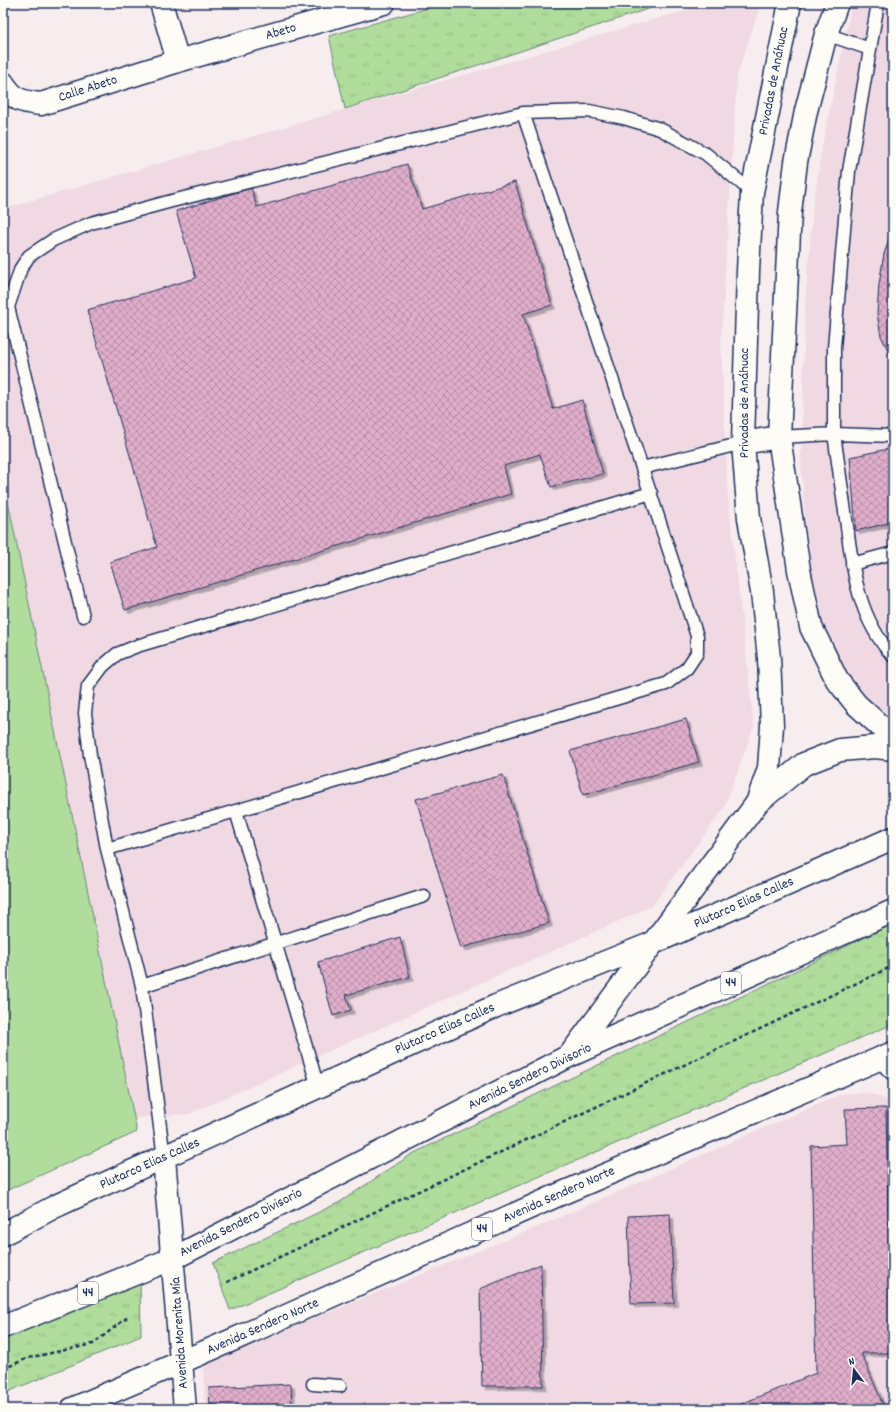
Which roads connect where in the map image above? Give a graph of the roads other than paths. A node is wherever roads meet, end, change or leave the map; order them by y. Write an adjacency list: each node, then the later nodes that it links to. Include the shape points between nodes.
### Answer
1 (161, 3): 8 (street)
2 (384, 3): 8 (street, Abeto)
3 (790, 3): 11 (street, Privadas de Anáhuac)
4 (837, 3): 6 (street)
5 (878, 3): 7 (lane)
6 (826, 34): 7 (lane); 14 (street, via 806,111 790,212)
7 (870, 49): 12 (lane, via 849,171 834,348)
8 (178, 60): 9 (street, Calle Abeto, via 40,104 23,102)
9 (3, 83)
10 (522, 112): 11 (lane, via 589,111 660,129 706,154); 16 (lane); 20 (lane, via 91,223 53,240 29,256 21,268 8,307)
11 (752, 192): 15 (street, Privadas de Anáhuac)
12 (834, 434): 13 (lane); 14 (lane); 19 (lane)
13 (893, 436)
14 (779, 437): 15 (street); 22 (street, via 799,570 811,627 837,680 856,704)
15 (743, 443): 16 (lane); 24 (street, Privadas de Anáhuac, via 749,518 770,658 772,726 769,768)
16 (642, 468): 17 (lane)
17 (651, 493): 25 (lane, via 697,636 697,653 687,668 666,684); 27 (lane, via 117,654 103,666 88,686 85,712 90,755)
18 (893, 553): 19 (lane)
19 (852, 564): 21 (lane, via 860,600 882,644)
20 (83, 616)
21 (893, 656)
22 (893, 735)
23 (893, 749): 24 (street, via 876,747 840,750 811,761)
24 (756, 803): 31 (street)
25 (236, 811): 27 (lane); 30 (lane)
26 (893, 838): 31 (street, Plutarco Elias Calles)
27 (108, 849): 32 (lane)
28 (424, 896): 30 (lane)
29 (893, 911): 33 (street, Avenida Sendero Divisorio / 44)
30 (276, 943): 32 (lane); 35 (lane)
31 (653, 943): 33 (street); 35 (street, Plutarco Elias Calles, via 496,1006)
32 (142, 986): 36 (lane)
33 (569, 1056): 38 (street, Avenida Sendero Divisorio / 44)
34 (890, 1059): 40 (street, Avenida Sendero Norte / 44, via 558,1195)
35 (318, 1087): 36 (street, Plutarco Elias Calles)
36 (164, 1158): 37 (street, Plutarco Elias Calles, via 56,1206); 38 (street, Avenida Morenita Mía)
37 (3, 1234)
38 (174, 1258): 39 (street, 44); 40 (street, Avenida Morenita Mía)
39 (3, 1327)
40 (182, 1362): 43 (street, Avenida Sendero Norte / 44); 44 (street, Avenida Morenita Mía)
41 (313, 1384): 42 (lane)
42 (340, 1386)
43 (72, 1409)
44 (185, 1409)

